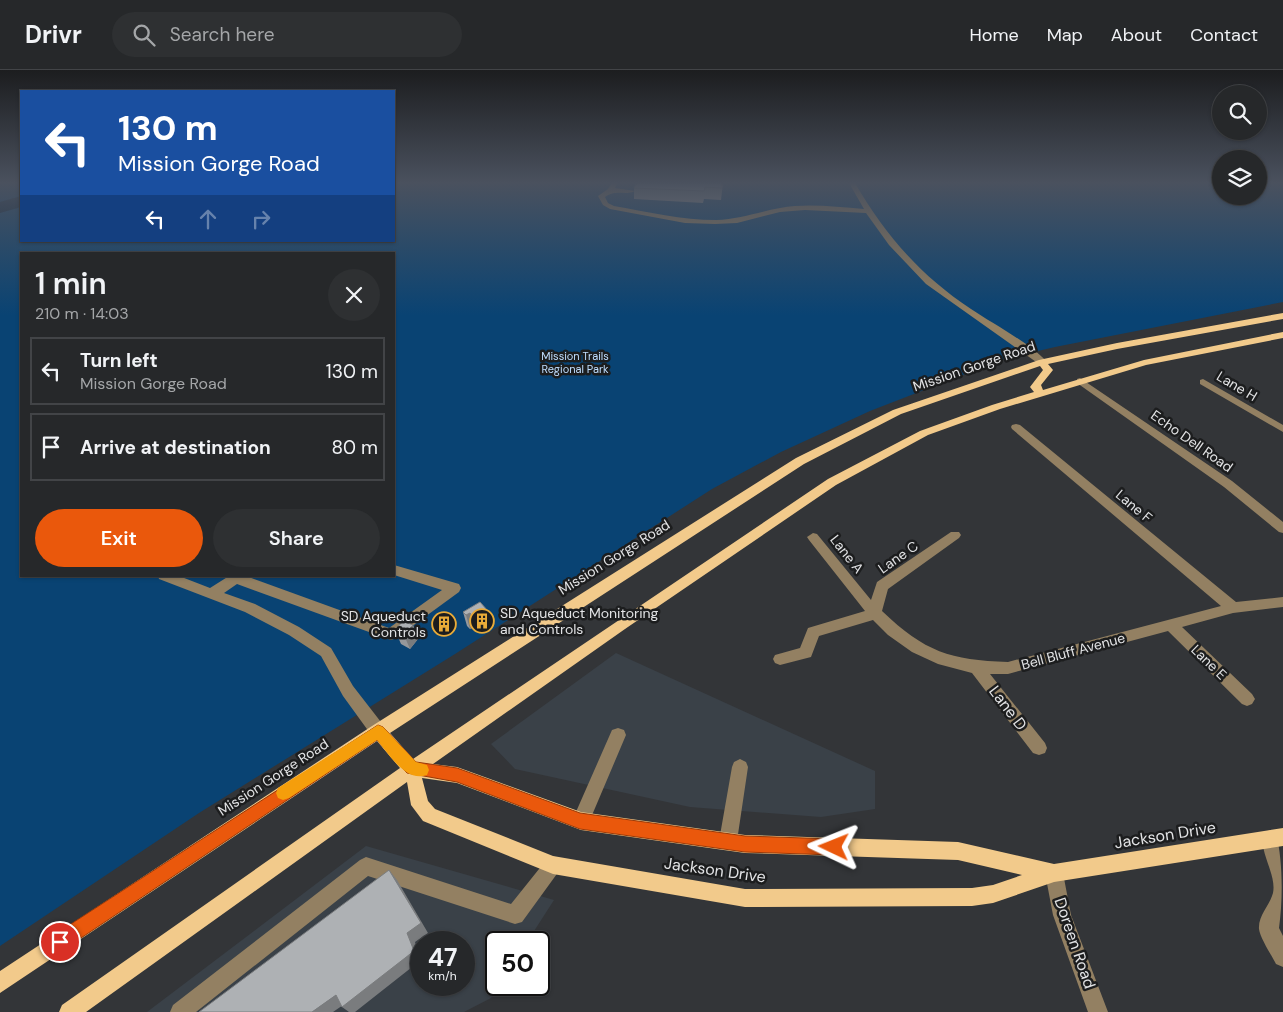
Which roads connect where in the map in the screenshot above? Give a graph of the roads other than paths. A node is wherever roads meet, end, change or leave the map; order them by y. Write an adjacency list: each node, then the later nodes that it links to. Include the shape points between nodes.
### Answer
1 (877, 227): 4 (street, via 899,254 944,294)
2 (1283, 316): 4 (main road, Mission Gorge Road)
3 (1283, 335): 5 (main road, via 1144,363)
4 (1042, 362): 7 (main road, via 1048,370 1036,384); 24 (main road, Mission Gorge Road, via 898,412 800,461)
5 (1080, 381): 7 (main road); 10 (street, Echo Dell Road, via 1228,484)
6 (1203, 382): 9 (street, Lane H)
7 (1040, 393): 28 (main road, via 924,433 832,482)
8 (1016, 427): 18 (street, Lane F)
9 (1283, 429)
10 (1283, 529)
11 (955, 535): 19 (street, Lane C, via 882,586)
12 (813, 537): 19 (street, Lane A)
13 (395, 570): 15 (street, via 454,588 391,634)
14 (167, 577): 16 (street)
15 (238, 577): 16 (street)
16 (212, 594): 24 (street, via 250,608 326,652 348,691)
17 (1283, 602): 18 (street, Bell Bluff Avenue)
18 (1233, 608): 20 (street, Bell Bluff Avenue)
19 (874, 614): 21 (street, via 813,632 806,653); 22 (street, Bell Bluff Avenue, via 921,650)
20 (1171, 625): 22 (street, Bell Bluff Avenue, via 1021,664); 23 (street, Lane E)
21 (780, 659)
22 (977, 668): 26 (street, Lane D)
23 (1247, 699)
24 (378, 731): 28 (main road); 35 (main road, Mission Gorge Road)
25 (618, 735): 29 (street)
26 (1039, 748)
27 (740, 767): 31 (street)
28 (412, 768): 29 (main road, Jackson Drive, via 457,775); 32 (main road, Jackson Drive, via 420,804 428,815); 36 (main road)
29 (580, 821): 31 (main road, Jackson Drive)
30 (1277, 838): 33 (main road, Jackson Drive); 34 (street, via 1282,894 1273,911 1269,929)
31 (728, 842): 33 (main road, Jackson Drive, via 958,851)
32 (552, 865): 33 (main road, Jackson Drive, via 745,898 972,897 993,894); 37 (street, via 515,915 366,866)
33 (1054, 873): 38 (street, Doreen Road, via 1062,915)
34 (1283, 957)
35 (0, 983)
36 (68, 1012)
37 (180, 1012)
38 (1098, 1012)

